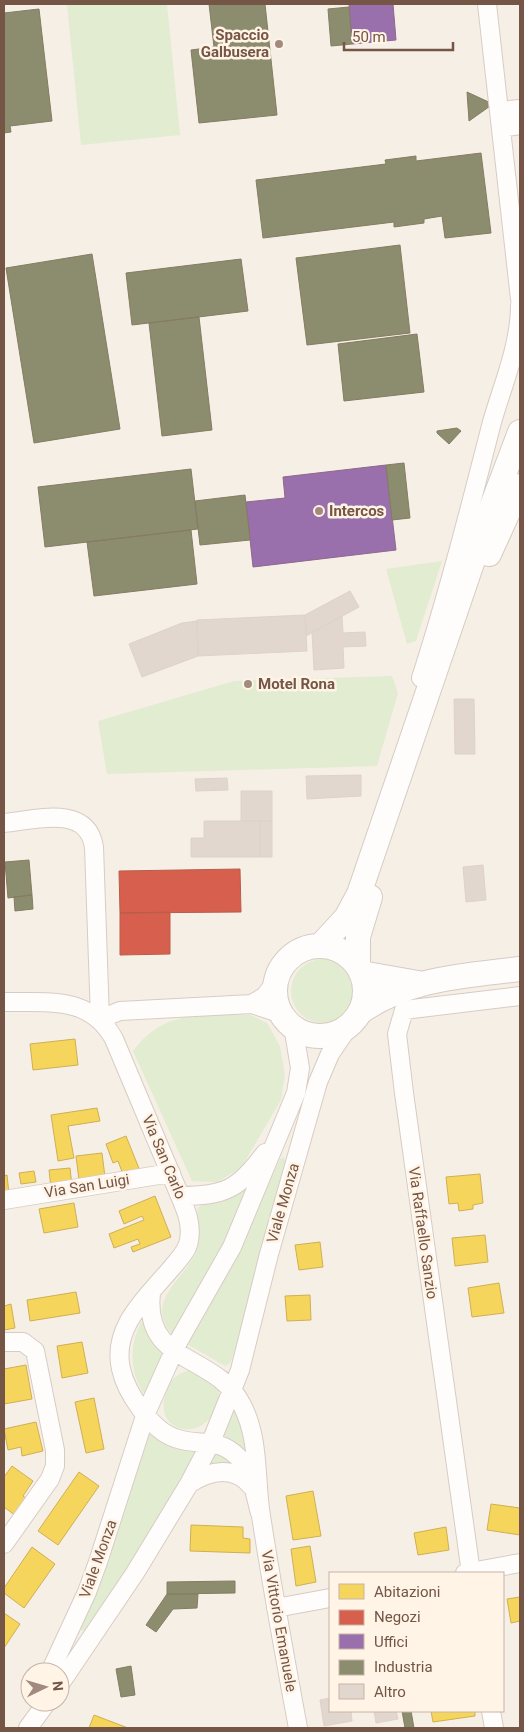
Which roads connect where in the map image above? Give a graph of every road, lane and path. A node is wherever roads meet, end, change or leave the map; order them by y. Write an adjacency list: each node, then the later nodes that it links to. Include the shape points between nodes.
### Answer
1 (487, 4): 3 (street)
2 (520, 109): 3 (street)
3 (500, 120): 4 (street); 5 (street)
4 (520, 125)
5 (520, 299)
6 (520, 305): 10 (street, via 518,336 445,601 355,878 342,909)
7 (520, 432): 10 (street, via 487,519 359,894 346,918)
8 (520, 486): 12 (street, via 479,578 366,906 358,937)
9 (4, 823): 19 (street, via 72,819 83,824 91,835)
10 (316, 946): 12 (street, via 342,952); 13 (street, via 289,958)
11 (520, 969): 14 (street)
12 (360, 970): 14 (street); 18 (street, via 365,994)
13 (277, 980): 17 (street, via 264,996); 20 (street, via 276,1000)
14 (418, 983): 18 (street, via 386,996)
15 (520, 996): 36 (street, Via Raffaello Sanzio, via 404,1010 397,1034)
16 (4, 1002): 19 (street, via 73,1005)
17 (252, 1004): 19 (street, via 120,1010); 20 (street)
18 (355, 1018): 20 (street, via 339,1031 324,1036 307,1034); 28 (street, Viale Monza, via 330,1054 318,1082)
19 (100, 1019): 22 (street, Via San Carlo, via 114,1039)
20 (288, 1020): 21 (street, Viale Monza, via 299,1057 300,1079)
21 (282, 1128): 23 (street, via 254,1169 235,1187 215,1195); 27 (street, Viale Monza, via 229,1253)
22 (171, 1173): 23 (street, Via San Carlo); 24 (street, Via San Luigi)
23 (180, 1196): 25 (street, Via San Carlo, via 188,1218 188,1245)
24 (4, 1200)
25 (152, 1293): 27 (street, via 150,1310 153,1324); 29 (street, Via San Carlo, via 129,1318 120,1356 122,1374 129,1391)
26 (4, 1342): 34 (street, via 24,1342 35,1351 56,1455 53,1473)
27 (174, 1352): 28 (street, via 205,1367); 29 (street, Viale Monza)
28 (232, 1390): 30 (street, Viale Monza); 33 (street, Via Vittorio Emanuele, via 244,1408 253,1438)
29 (146, 1413): 30 (street, via 162,1431 174,1438); 40 (street, Viale Monza, via 96,1570)
30 (211, 1442): 31 (street, Viale Monza); 32 (street, Via Vittorio Emanuele, via 239,1458)
31 (189, 1484): 32 (street, via 208,1473 223,1472 243,1477); 41 (street, Viale Monza, via 135,1573)
32 (252, 1487): 33 (street, Via Vittorio Emanuele)
33 (260, 1514): 39 (street, Via Vittorio Emanuele)
34 (7, 1534)
35 (520, 1563): 37 (street)
36 (469, 1572)
37 (474, 1572)
38 (329, 1598): 39 (street)
39 (276, 1608): 47 (street, Via Vittorio Emanuele)
40 (55, 1662)
41 (70, 1669)
42 (31, 1712): 45 (street)
43 (40, 1712): 46 (street)
44 (491, 1712): 48 (street)
45 (24, 1728)
46 (28, 1728)
47 (298, 1728)
48 (494, 1728)

